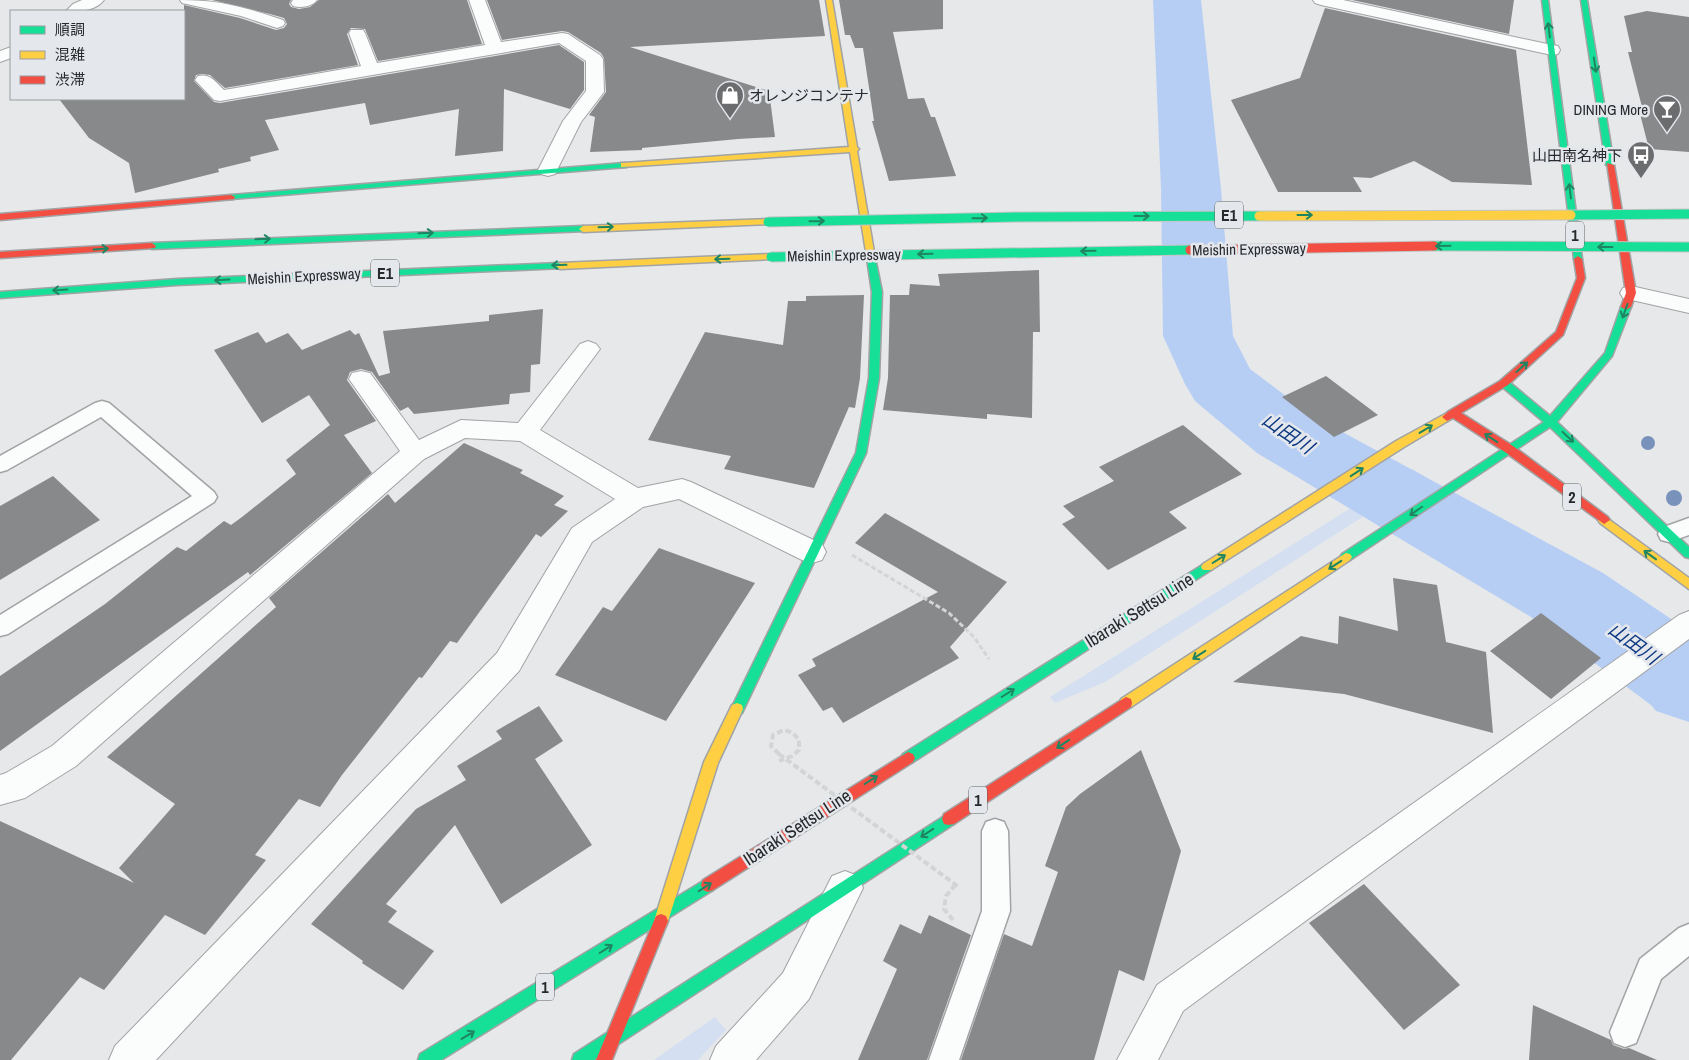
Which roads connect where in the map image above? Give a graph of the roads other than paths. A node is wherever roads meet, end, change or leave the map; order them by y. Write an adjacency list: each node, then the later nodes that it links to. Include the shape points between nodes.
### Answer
1 (96, 0): 8 (street)
2 (188, 0): 9 (street, via 245,12)
3 (477, 0): 11 (street)
4 (829, 0): 15 (main road)
5 (1321, 0): 12 (street)
6 (1545, 0): 12 (main road, Ibaraki Settsu Line / 1, one-way to 6)
7 (1584, 0): 21 (main road, 1, one-way to 21)
8 (75, 10)
9 (277, 23)
10 (358, 33): 13 (street)
11 (495, 48): 13 (street); 16 (street, via 562,38 594,59 596,92 572,121)
12 (1552, 50): 26 (main road, Ibaraki Settsu Line / 1, one-way to 12, via 1560,333 1581,278)
13 (371, 70): 14 (street, via 220,96)
14 (204, 80)
15 (855, 149): 16 (main road); 36 (main road, via 877,292 874,378 861,453)
16 (548, 170): 18 (main road)
17 (1689, 214): 20 (main road, Meishin Expressway / E1, one-way to 17, bridge, via 209,242 768,222 1030,217)
18 (0, 217)
19 (1689, 247): 22 (main road, Meishin Expressway / E1, one-way to 22, bridge, via 1449,246 770,257 186,282)
20 (0, 255)
21 (1632, 293): 23 (street); 28 (main road, 1, one-way to 28, via 1609,354)
22 (0, 295)
23 (1689, 306)
24 (588, 349): 29 (street)
25 (361, 379): 31 (street)
26 (1504, 383): 27 (main road, Ibaraki Settsu Line / 1); 28 (main road, 2)
27 (1453, 413): 30 (main road, 2, one-way to 27); 44 (main road, Ibaraki Settsu Line / 1, one-way to 27)
28 (1551, 422): 30 (main road, 1); 35 (main road, 2, one-way to 35)
29 (525, 432): 31 (street, via 461,428); 33 (street)
30 (1509, 450): 38 (main road, 2, one-way to 30); 43 (main road, 1, one-way to 43)
31 (415, 453): 41 (street, via 64,756 13,787)
32 (0, 465): 39 (lane, via 102,408 207,497)
33 (635, 499): 36 (street, via 682,489); 48 (street, via 582,534 508,662)
34 (1689, 526): 35 (lane)
35 (1669, 534): 37 (main road, 2)
36 (812, 552): 44 (main road, via 711,762)
37 (1689, 554)
38 (1689, 584)
39 (0, 627)
40 (1682, 628): 54 (street, via 1170,998)
41 (0, 790)
42 (995, 831): 53 (lane, via 996,911)
43 (845, 888): 47 (main road, 1); 52 (street, via 796,986)
44 (664, 913): 47 (main road); 49 (main road, Ibaraki Settsu Line / 1, one-way to 44)
45 (1689, 938): 46 (lane, via 1650,969)
46 (1625, 1032)
47 (613, 1039): 50 (main road, 1); 51 (main road)
48 (129, 1060)
49 (426, 1060)
50 (580, 1060)
51 (604, 1060)
52 (730, 1060)
53 (944, 1060)
54 (1137, 1060)

